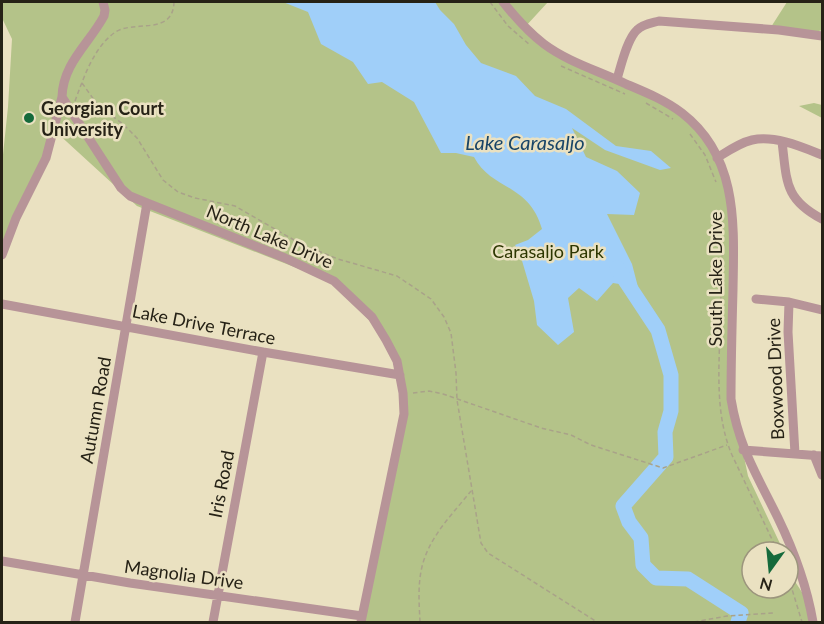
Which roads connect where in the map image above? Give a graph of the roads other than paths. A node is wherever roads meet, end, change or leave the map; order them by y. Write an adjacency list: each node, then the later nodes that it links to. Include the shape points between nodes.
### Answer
1 (103, 2): 5 (street, via 104,16 72,60 64,78)
2 (503, 2): 4 (street, South Lake Drive, via 546,46)
3 (822, 36): 4 (street, via 659,21 636,30)
4 (617, 79): 8 (street, South Lake Drive, via 684,114)
5 (62, 97): 9 (street, North Lake Drive, via 121,188); 11 (street, via 45,158)
6 (782, 142): 7 (street); 8 (street, via 753,139); 10 (street, via 792,195 808,212)
7 (822, 155)
8 (717, 158): 19 (street, South Lake Drive, via 729,191 734,225 731,399)
9 (147, 203): 16 (street, Autumn Road); 18 (street, North Lake Drive, via 334,281 372,318 397,361)
10 (822, 219)
11 (2, 255)
12 (756, 299): 13 (street)
13 (789, 303): 15 (street); 20 (street, Boxwood Drive)
14 (2, 304): 16 (street, Lake Drive Terrace)
15 (822, 310)
16 (125, 326): 17 (street, Lake Drive Terrace); 24 (street, Autumn Road)
17 (263, 352): 18 (street, Lake Drive Terrace); 25 (street, Iris Road)
18 (400, 375): 26 (street, North Lake Drive, via 404,414)
19 (743, 450): 20 (street); 29 (street, South Lake Drive, via 796,560)
20 (795, 454): 21 (street)
21 (818, 455): 22 (street)
22 (822, 475)
23 (2, 561): 24 (street, Magnolia Drive)
24 (84, 575): 25 (street, Magnolia Drive); 27 (street, Autumn Road)
25 (218, 596): 26 (street, Magnolia Drive); 28 (street, Iris Road)
26 (362, 619)
27 (75, 622)
28 (213, 622)
29 (813, 622)

